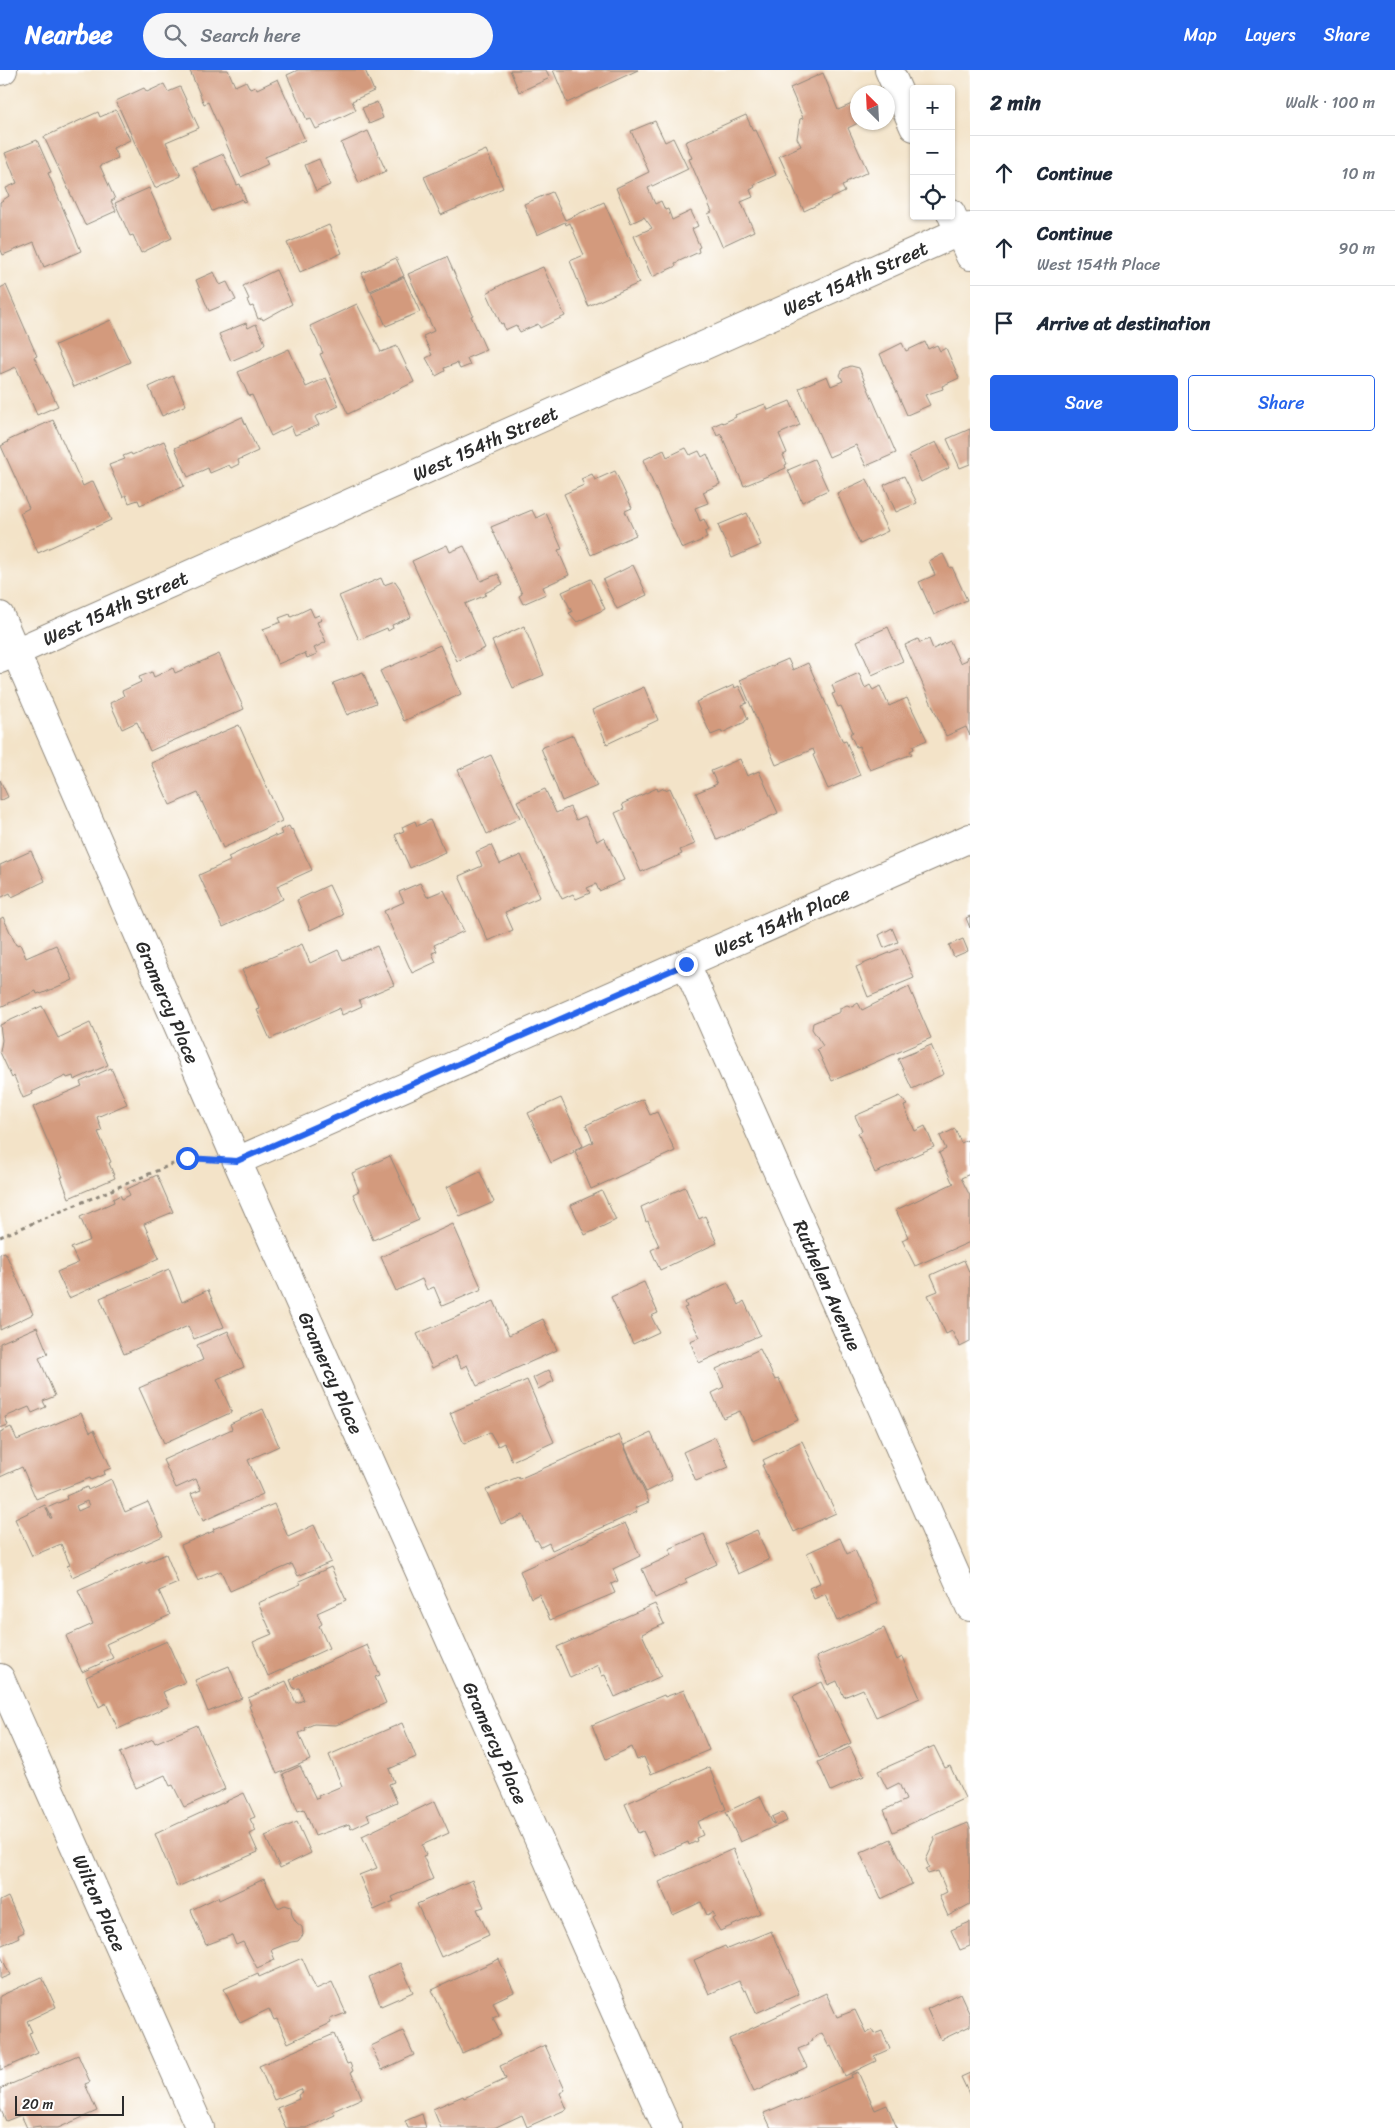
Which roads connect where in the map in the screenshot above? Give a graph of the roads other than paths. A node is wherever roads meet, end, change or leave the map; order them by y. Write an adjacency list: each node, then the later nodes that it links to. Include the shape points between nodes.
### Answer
1 (889, 70): 2 (street)
2 (910, 118)
3 (960, 224): 4 (street); 6 (street, West 154th Street)
4 (970, 256)
5 (0, 616): 6 (street, Gramercy Place)
6 (8, 656): 9 (street, Gramercy Place)
7 (970, 838): 8 (street, West 154th Place)
8 (686, 964): 9 (street, West 154th Place); 10 (street, Ruthelen Avenue)
9 (237, 1161): 13 (street, Gramercy Place)
10 (970, 1607)
11 (0, 1678): 12 (street, Wilton Place)
12 (200, 2128)
13 (667, 2128)

